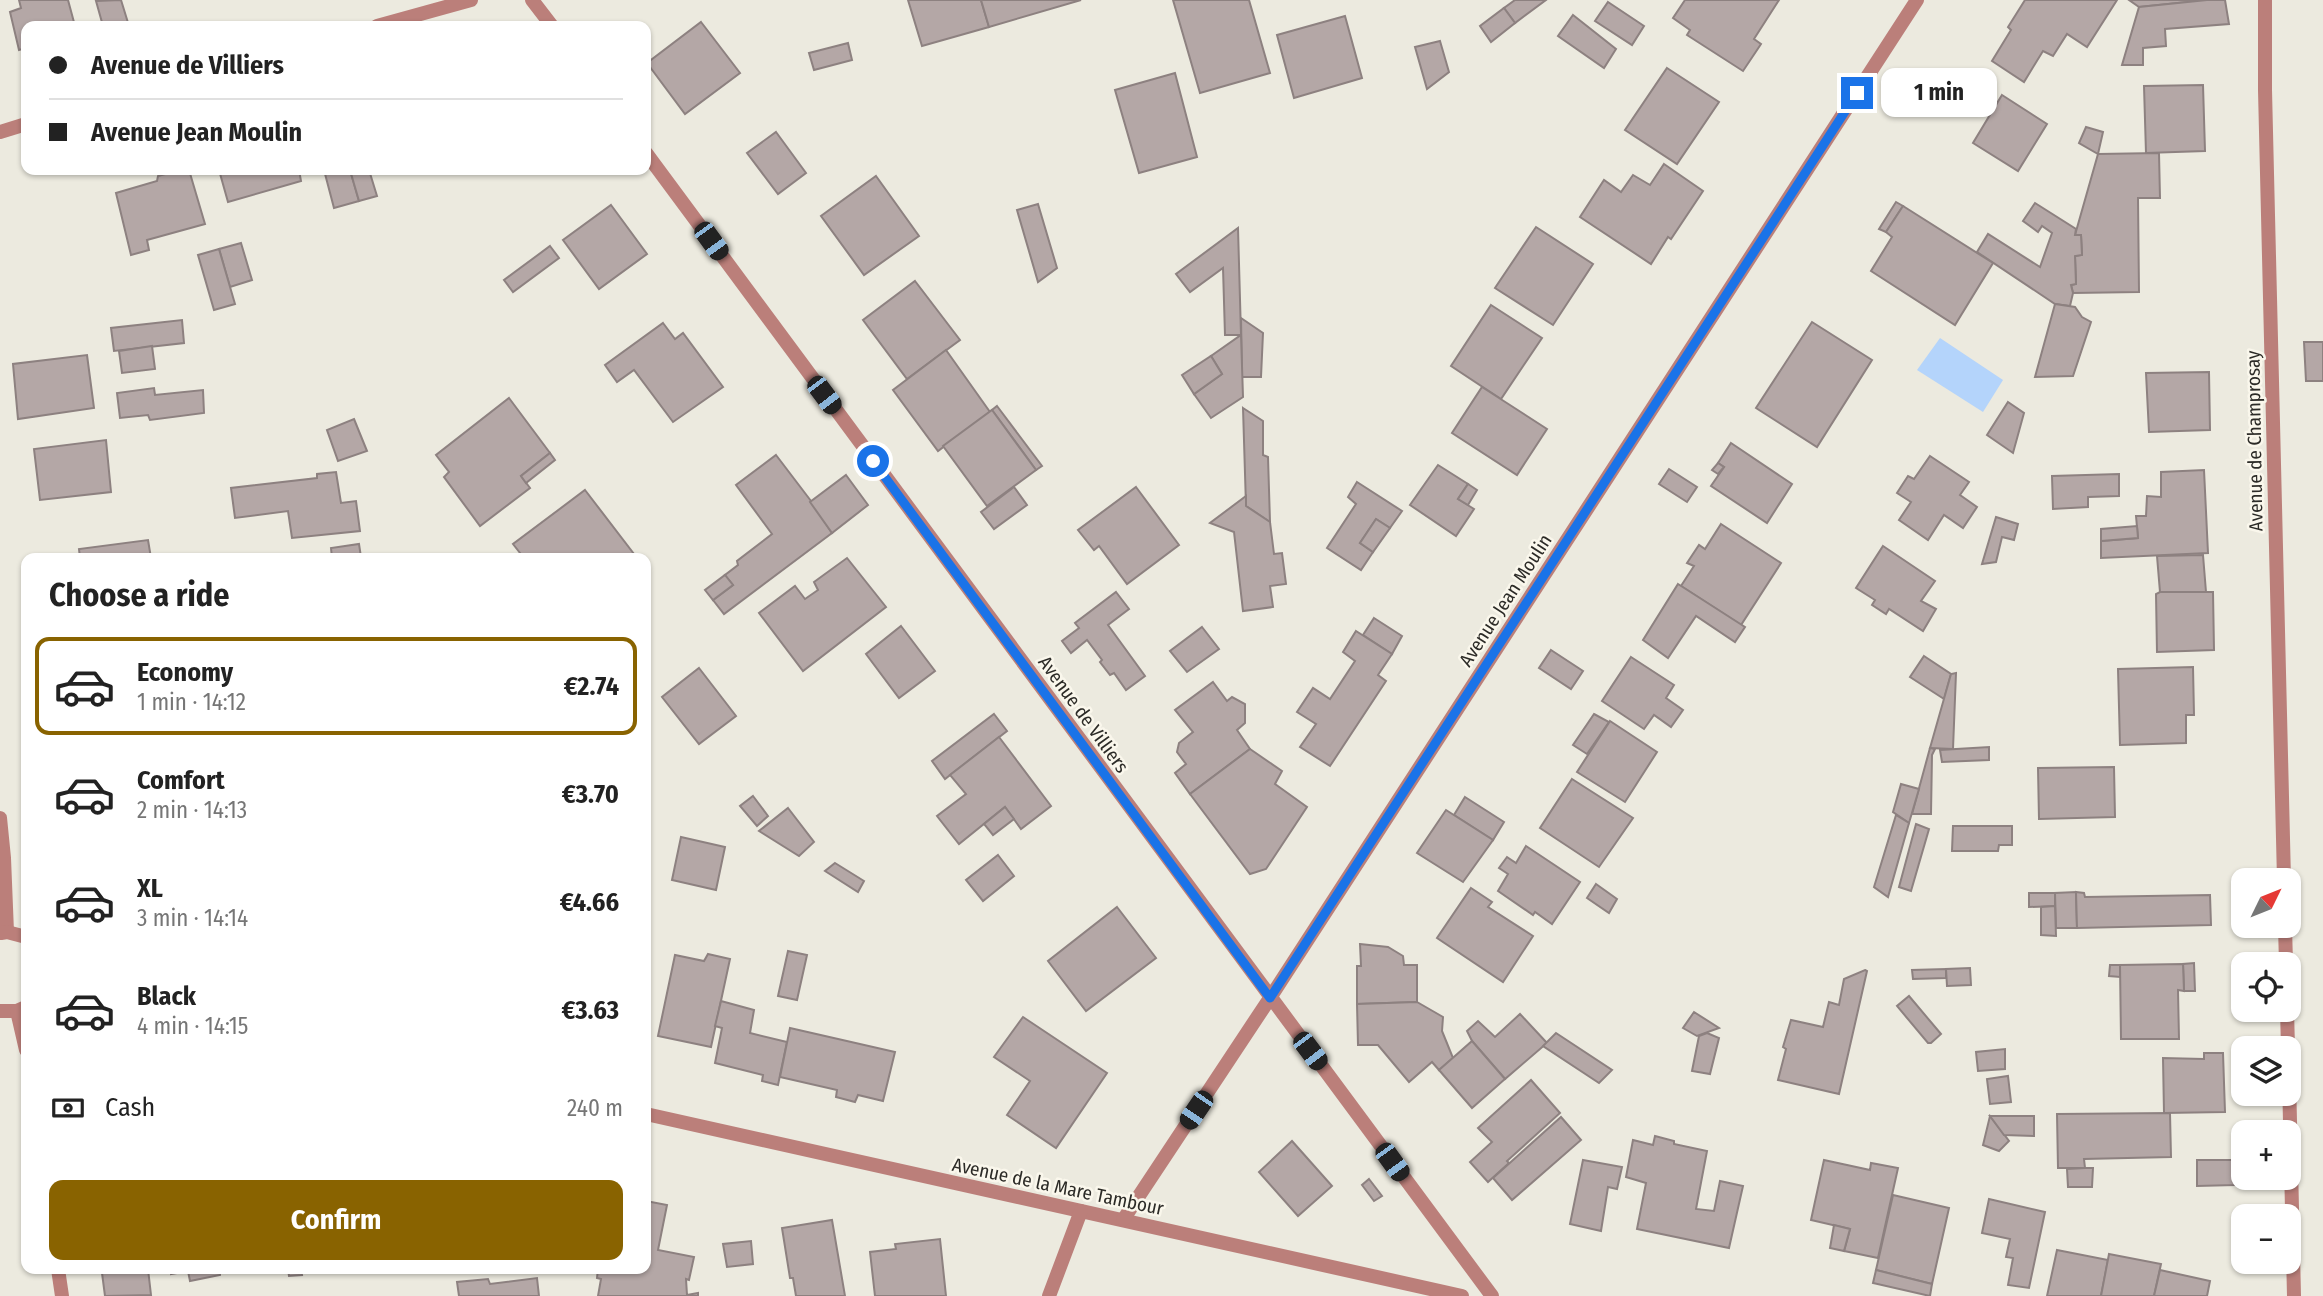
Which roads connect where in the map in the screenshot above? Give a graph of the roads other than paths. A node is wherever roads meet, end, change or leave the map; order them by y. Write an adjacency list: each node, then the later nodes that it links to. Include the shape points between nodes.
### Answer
1 (471, 0): 5 (street)
2 (532, 0): 6 (street)
3 (1917, 0): 13 (street, Avenue Jean Moulin)
4 (2265, 0): 11 (street, Avenue de Champrosay)
5 (395, 21)
6 (548, 21)
7 (21, 126): 8 (street)
8 (0, 132)
9 (651, 160): 13 (street, Avenue de Villiers)
10 (0, 818): 12 (street)
11 (2284, 868)
12 (4, 932)
13 (1270, 998): 19 (street, Avenue Jean Moulin); 24 (street, Avenue de Villiers)
14 (21, 1009): 15 (street)
15 (0, 1011)
16 (2290, 1106): 25 (street)
17 (651, 1115): 18 (street, Avenue de la Mare Tambour)
18 (1081, 1210): 19 (street, Avenue de la Mare Tambour); 22 (street)
19 (1123, 1220): 23 (street, Avenue de la Mare Tambour)
20 (59, 1274): 21 (street)
21 (62, 1296)
22 (1049, 1296)
23 (1462, 1296)
24 (1492, 1296)
25 (2294, 1296)

